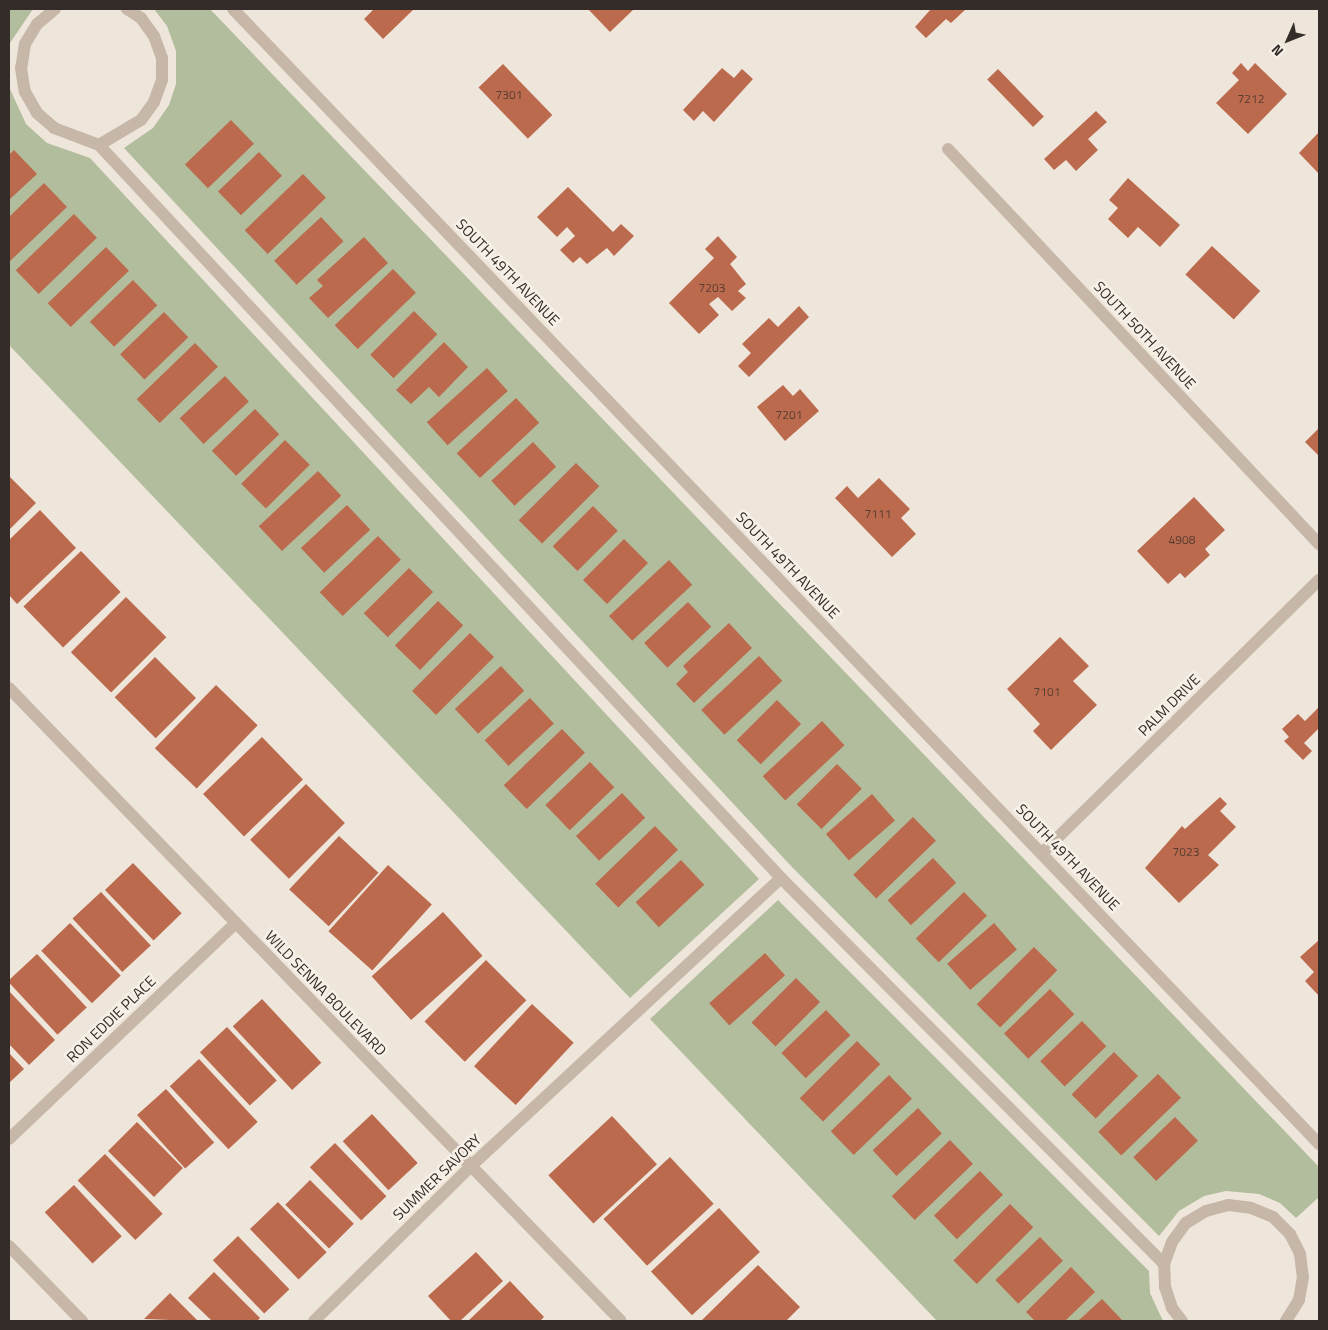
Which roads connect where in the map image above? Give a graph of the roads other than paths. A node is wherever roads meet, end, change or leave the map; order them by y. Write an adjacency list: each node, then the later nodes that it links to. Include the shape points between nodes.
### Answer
1 (55, 9): 4 (street, via 37,24 25,44 21,68 25,92 37,113 54,128)
2 (127, 9): 4 (street, via 141,18 154,36 162,58 162,80 154,102 141,120)
3 (232, 9): 9 (street, SOUTH 49TH AVENUE)
4 (99, 145): 10 (street)
5 (948, 149): 6 (street, SOUTH 50TH AVENUE)
6 (1319, 544)
7 (1319, 580): 9 (street, PALM DRIVE)
8 (9, 688): 11 (street, WILD SENNA BOULEVARD)
9 (1042, 853): 13 (street, SOUTH 49TH AVENUE)
10 (780, 878): 14 (street, SUMMER SAVORY); 16 (street)
11 (236, 923): 12 (street, RON EDDIE PLACE); 14 (street, WILD SENNA BOULEVARD)
12 (9, 1139)
13 (1319, 1144)
14 (471, 1166): 18 (street, SUMMER SAVORY); 19 (street, WILD SENNA BOULEVARD)
15 (9, 1246): 17 (street)
16 (1164, 1264): 20 (street, via 1165,1286 1172,1308); 21 (street, via 1172,1242 1186,1224 1206,1211 1228,1205 1251,1208 1273,1218 1290,1234 1303,1277 1299,1300)
17 (82, 1321)
18 (314, 1321)
19 (621, 1321)
20 (1182, 1321)
21 (1286, 1321)

